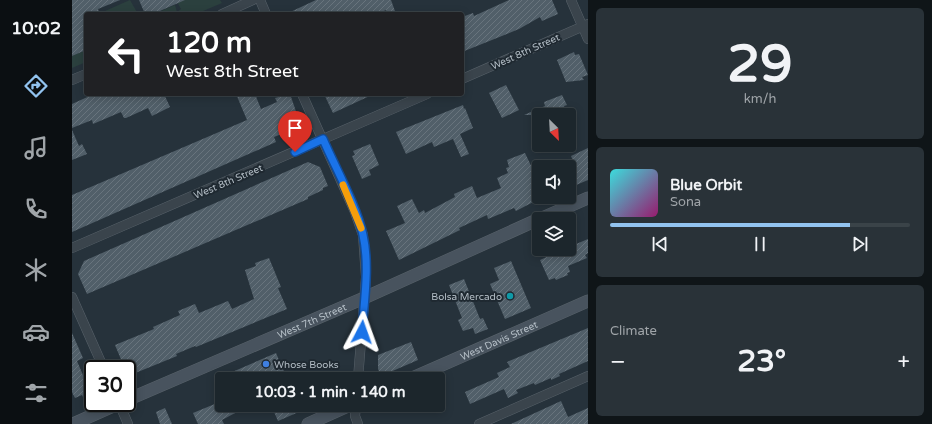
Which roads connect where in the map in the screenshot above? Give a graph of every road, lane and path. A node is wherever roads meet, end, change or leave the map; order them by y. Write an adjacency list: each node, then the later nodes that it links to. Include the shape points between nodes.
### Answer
1 (253, 0): 4 (street)
2 (260, 0): 5 (street)
3 (571, 0): 6 (street)
4 (226, 12)
5 (265, 12)
6 (585, 25): 7 (street); 9 (street, West 8th Street)
7 (588, 39)
8 (84, 75): 10 (street)
9 (464, 78)
10 (72, 80)
11 (303, 96): 13 (street)
12 (422, 96): 13 (street, West 8th Street)
13 (323, 139): 17 (street, West 8th Street); 19 (street, via 363,235 366,256)
14 (588, 198): 15 (street, West 7th Street)
15 (556, 212)
16 (532, 223): 19 (street, West 7th Street)
17 (72, 248)
18 (72, 297): 21 (street)
19 (364, 298): 22 (street); 25 (street, West 7th Street)
20 (588, 301): 23 (street, West Davis Street)
21 (100, 360)
22 (359, 372)
23 (426, 372)
24 (588, 376): 34 (street)
25 (136, 396)
26 (99, 412): 30 (street, West 7th Street)
27 (124, 412): 31 (street)
28 (335, 412): 32 (street)
29 (355, 412): 33 (street)
30 (73, 424)
31 (128, 424)
32 (308, 424)
33 (358, 424)
34 (479, 424)

